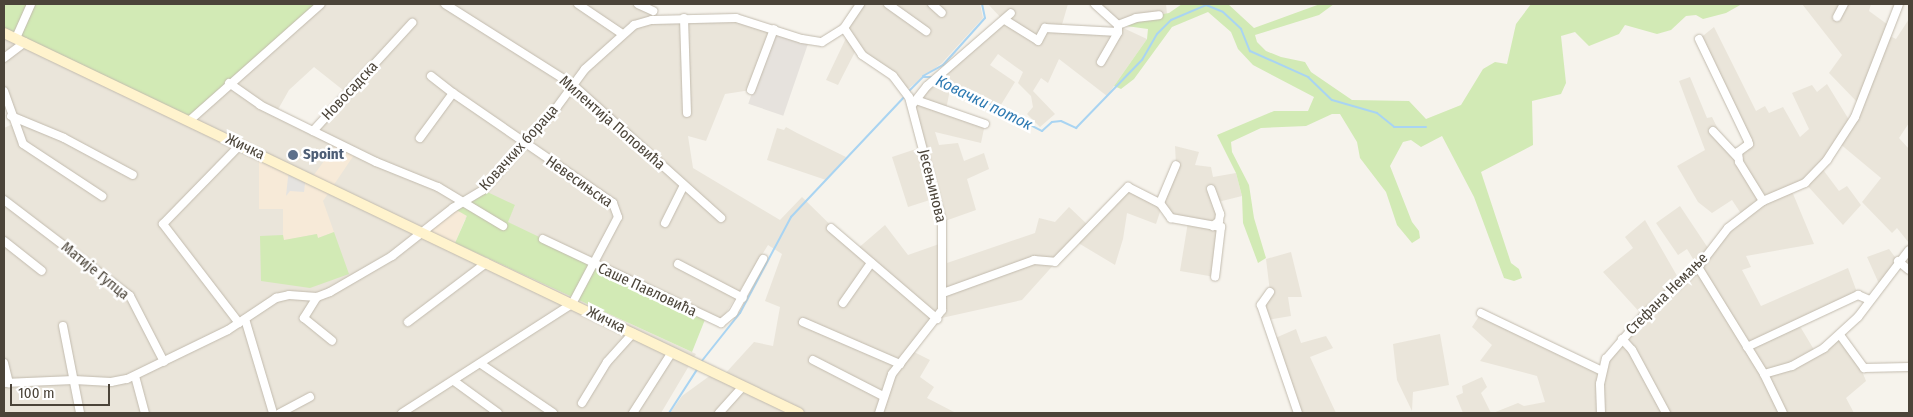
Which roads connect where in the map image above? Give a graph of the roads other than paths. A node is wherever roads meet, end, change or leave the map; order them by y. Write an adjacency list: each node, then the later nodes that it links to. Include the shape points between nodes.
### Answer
1 (31, 4): 26 (street)
2 (321, 4): 30 (street)
3 (445, 4): 31 (street, Милентија Поповића)
4 (578, 4): 24 (street)
5 (638, 4): 12 (street)
6 (860, 4): 19 (street, Ковачких бораца)
7 (888, 4): 22 (street)
8 (932, 4): 13 (street)
9 (1095, 4): 21 (street)
10 (1844, 4): 15 (street)
11 (1898, 4): 52 (street, Стефана Немање, via 1868,88 1846,135 1816,174)
12 (653, 7): 17 (street)
13 (942, 13)
14 (1158, 15): 21 (street, via 1136,18)
15 (1837, 17)
16 (684, 18): 17 (street, Ковачких бораца); 20 (street, Ковачких бораца, via 736,18); 36 (street)
17 (652, 20): 24 (street, Ковачких бораца, via 634,24)
18 (412, 23): 40 (street, Новосадска)
19 (844, 28): 20 (street, Ковачких бораца, via 822,42); 35 (street, Јесењинова, via 862,55 893,76)
20 (774, 29): 32 (street)
21 (1118, 29): 28 (street); 35 (street, via 1045,28 1038,41 1008,16)
22 (926, 31)
23 (4, 33): 26 (main road, Жичка)
24 (621, 34): 31 (street, Ковачких бораца)
25 (1699, 38): 45 (street, via 1748,140 1749,144 1738,152)
26 (20, 40): 27 (street); 38 (main road, Жичка)
27 (4, 58)
28 (1102, 62)
29 (432, 76): 34 (street, Невесињска)
30 (229, 83): 38 (street); 40 (street, Новосадска, via 260,105)
31 (573, 85): 43 (street, Ковачких бораца); 48 (street, Милентија Поповића)
32 (751, 90)
33 (4, 91): 37 (street)
34 (453, 93): 42 (street); 43 (street, Невесињска)
35 (912, 101): 39 (street); 75 (street, Јесењинова, via 942,222)
36 (687, 113)
37 (11, 116): 47 (street, via 64,138); 50 (street, via 19,140 26,148 55,162)
38 (189, 121): 44 (main road, Жичка)
39 (986, 124)
40 (313, 131): 53 (street)
41 (1713, 131): 45 (street)
42 (420, 138)
43 (524, 144): 53 (street, Ковачких бораца, via 483,190); 69 (street, Невесињска, via 616,207 617,225)
44 (240, 145): 60 (main road, Жичка); 83 (street, via 163,224)
45 (1738, 158): 52 (street)
46 (1176, 165): 54 (street)
47 (133, 175)
48 (684, 186): 55 (street, Милентија Поповића); 56 (street)
49 (1210, 189): 58 (street, via 1220,214 1219,221)
50 (102, 196)
51 (4, 200): 94 (street, Матије Гупца, via 130,296)
52 (1764, 201): 70 (street, Стефана Немање, via 1728,228)
53 (464, 202): 57 (street); 60 (street, Ковачких бораца)
54 (1160, 203): 58 (street, via 1171,218); 75 (street, via 1128,188 1055,262 1034,260)
55 (721, 218)
56 (666, 223)
57 (503, 226)
58 (1213, 226): 73 (street, via 1221,227)
59 (831, 228): 68 (street)
60 (422, 233): 66 (main road, Жичка); 76 (street, Ковачких бораца, via 392,256)
61 (543, 240): 69 (street, Саше Павловића)
62 (4, 241): 72 (street)
63 (1909, 250): 65 (street)
64 (763, 259): 77 (street, Саше Павловића)
65 (1898, 261): 71 (street); 78 (street)
66 (486, 263): 80 (main road, Жичка); 84 (street)
67 (678, 264): 77 (street)
68 (871, 264): 79 (street); 82 (street)
69 (594, 266): 77 (street, Саше Павловића, via 721,323 729,318); 80 (street, Невесињска)
70 (1698, 267): 89 (street, Стефана Немање, via 1665,293); 91 (street)
71 (1909, 270)
72 (42, 271)
73 (1215, 277)
74 (1270, 292): 120 (street, via 1261,305)
75 (943, 293): 82 (street, Јесењинова, via 942,310)
76 (317, 297): 83 (street, via 283,296); 90 (street, via 304,318)
77 (743, 298)
78 (1870, 300): 88 (street); 91 (street, via 1858,295)
79 (843, 303)
80 (572, 304): 87 (main road, Жичка); 96 (street)
81 (1481, 313): 99 (street)
82 (937, 319): 97 (street, via 923,332)
83 (242, 321): 94 (street); 111 (street)
84 (408, 322)
85 (803, 322): 97 (street)
86 (63, 326): 102 (street)
87 (633, 333): 92 (main road, Жичка); 108 (street, via 607,362)
88 (1840, 334): 98 (street, via 1864,368); 100 (street, via 1792,366)
89 (1622, 339): 99 (street, Стефана Немање, via 1606,359); 122 (street, via 1632,350)
90 (332, 341)
91 (1747, 347): 100 (street)
92 (672, 352): 105 (main road, Жичка); 116 (street)
93 (813, 360): 106 (street)
94 (164, 362): 101 (street)
95 (4, 363): 104 (street)
96 (481, 364): 103 (street); 115 (street)
97 (900, 364): 106 (street)
98 (1909, 367)
99 (1602, 372): 121 (street, Стефана Немање)
100 (1764, 374): 123 (street)
101 (135, 376): 102 (street, via 111,382); 110 (street)
102 (74, 380): 104 (street); 109 (street)
103 (454, 381): 113 (street); 114 (street)
104 (6, 383)
105 (743, 386): 117 (street); 118 (main road, Жичка)
106 (884, 396): 119 (street)
107 (310, 397): 112 (street)
108 (582, 403)
109 (80, 413)
110 (145, 413)
111 (273, 413)
112 (280, 413)
113 (404, 413)
114 (498, 413)
115 (552, 413)
116 (633, 413)
117 (719, 413)
118 (799, 413)
119 (879, 413)
120 (1298, 413)
121 (1601, 413)
122 (1666, 413)
123 (1783, 413)

